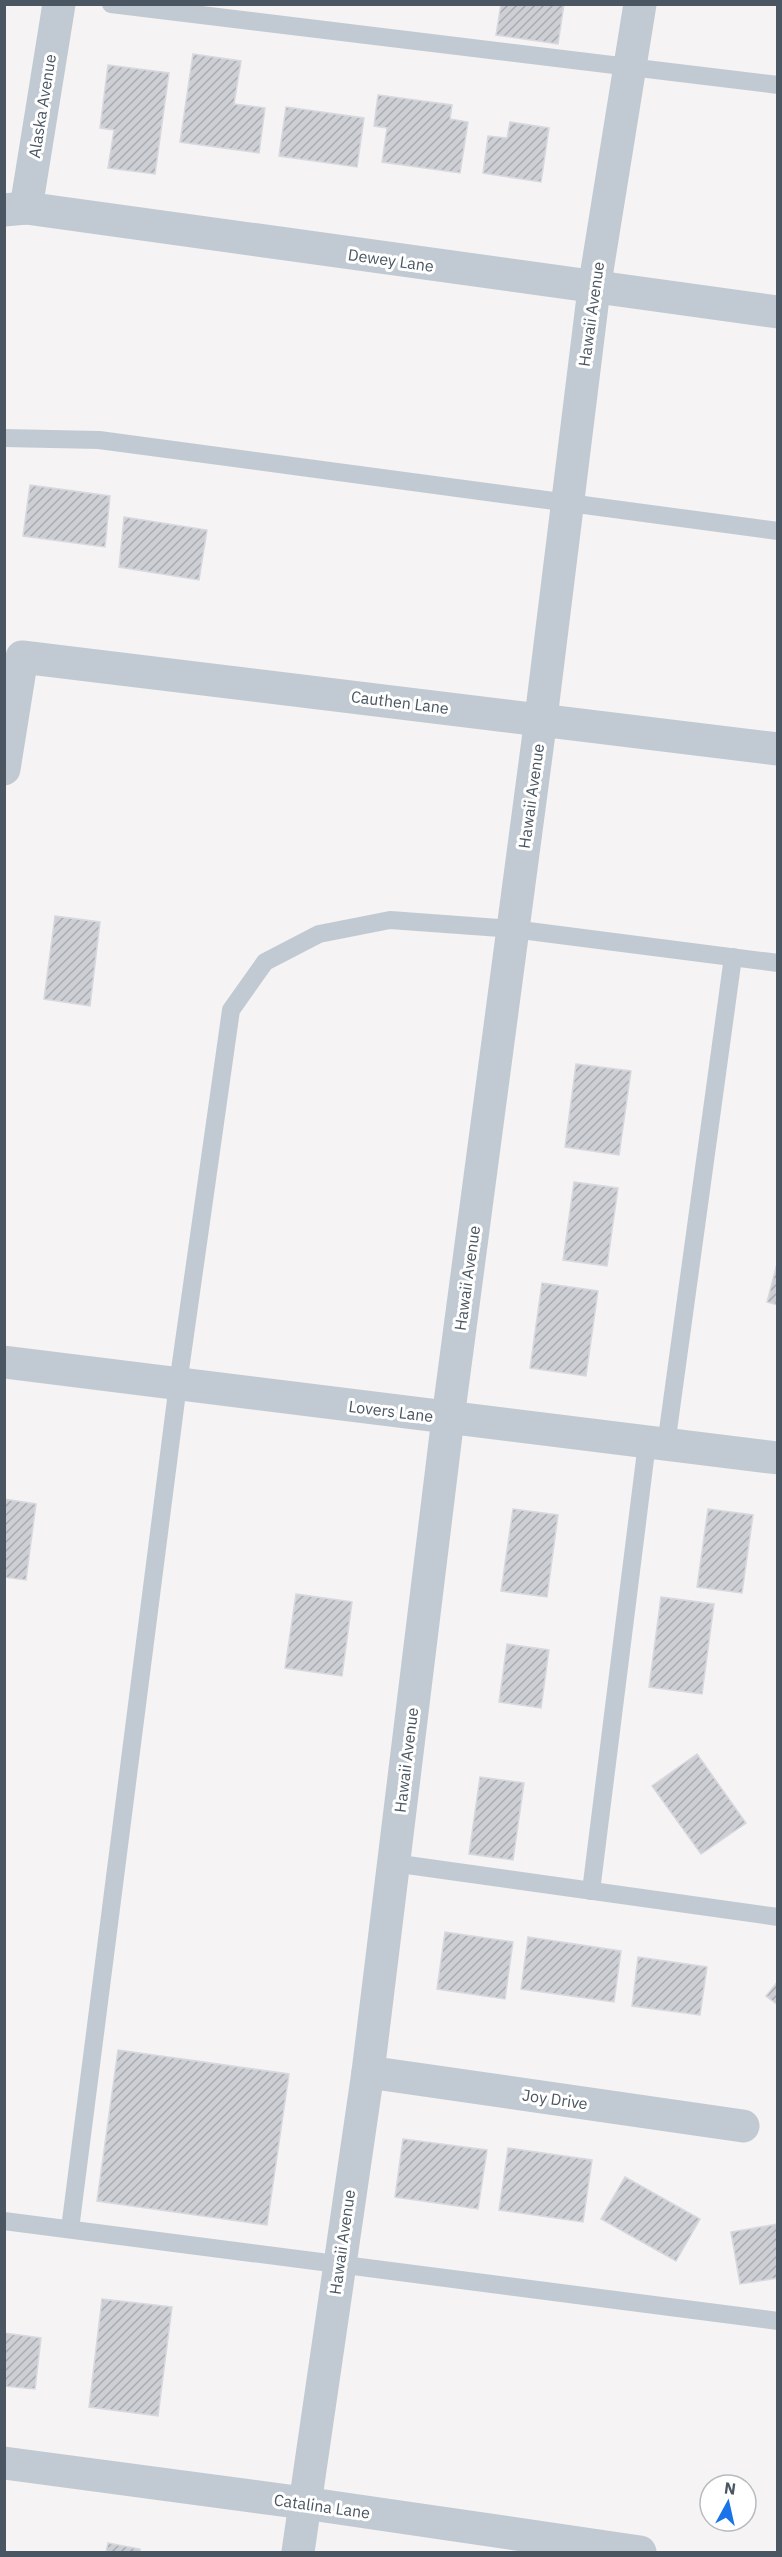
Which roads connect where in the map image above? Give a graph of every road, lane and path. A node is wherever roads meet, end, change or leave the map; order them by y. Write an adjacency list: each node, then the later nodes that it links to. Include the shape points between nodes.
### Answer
1 (59, 4): 6 (street, Alaska Avenue)
2 (111, 4): 4 (lane)
3 (640, 4): 4 (street, Hawaii Avenue)
4 (630, 66): 5 (lane); 7 (street, Hawaii Avenue)
5 (777, 85)
6 (15, 209): 7 (street, Dewey Lane)
7 (594, 289): 8 (street, Dewey Lane); 10 (street, Hawaii Avenue)
8 (777, 312)
9 (4, 438): 10 (lane, via 99,440)
10 (567, 504): 11 (lane); 12 (street, Hawaii Avenue)
11 (777, 531)
12 (541, 718): 13 (street, Cauthen Lane); 14 (street, Cauthen Lane, via 22,657); 15 (street, Hawaii Avenue)
13 (777, 749)
14 (4, 769)
15 (513, 929): 16 (lane); 19 (lane, via 390,920 319,934 265,962 231,1010); 20 (street, Hawaii Avenue)
16 (733, 957): 17 (lane); 21 (lane)
17 (777, 963)
18 (4, 1362): 19 (street, Lovers Lane)
19 (178, 1384): 20 (street, Lovers Lane); 29 (lane)
20 (448, 1418): 21 (street, Lovers Lane); 23 (street, Hawaii Avenue)
21 (657, 1444): 22 (street, Lovers Lane); 24 (lane)
22 (777, 1458)
23 (393, 1863): 24 (lane); 26 (street, Hawaii Avenue)
24 (591, 1891): 25 (lane)
25 (777, 1917)
26 (368, 2072): 27 (street, Joy Drive); 30 (street, Hawaii Avenue)
27 (743, 2126)
28 (4, 2221): 29 (lane)
29 (70, 2229): 30 (lane)
30 (339, 2264): 31 (lane); 33 (street, Hawaii Avenue)
31 (777, 2321)
32 (4, 2463): 33 (street, Catalina Lane)
33 (304, 2503): 34 (street, Hawaii Avenue); 35 (street, Catalina Lane)
34 (298, 2553)
35 (640, 2553)

